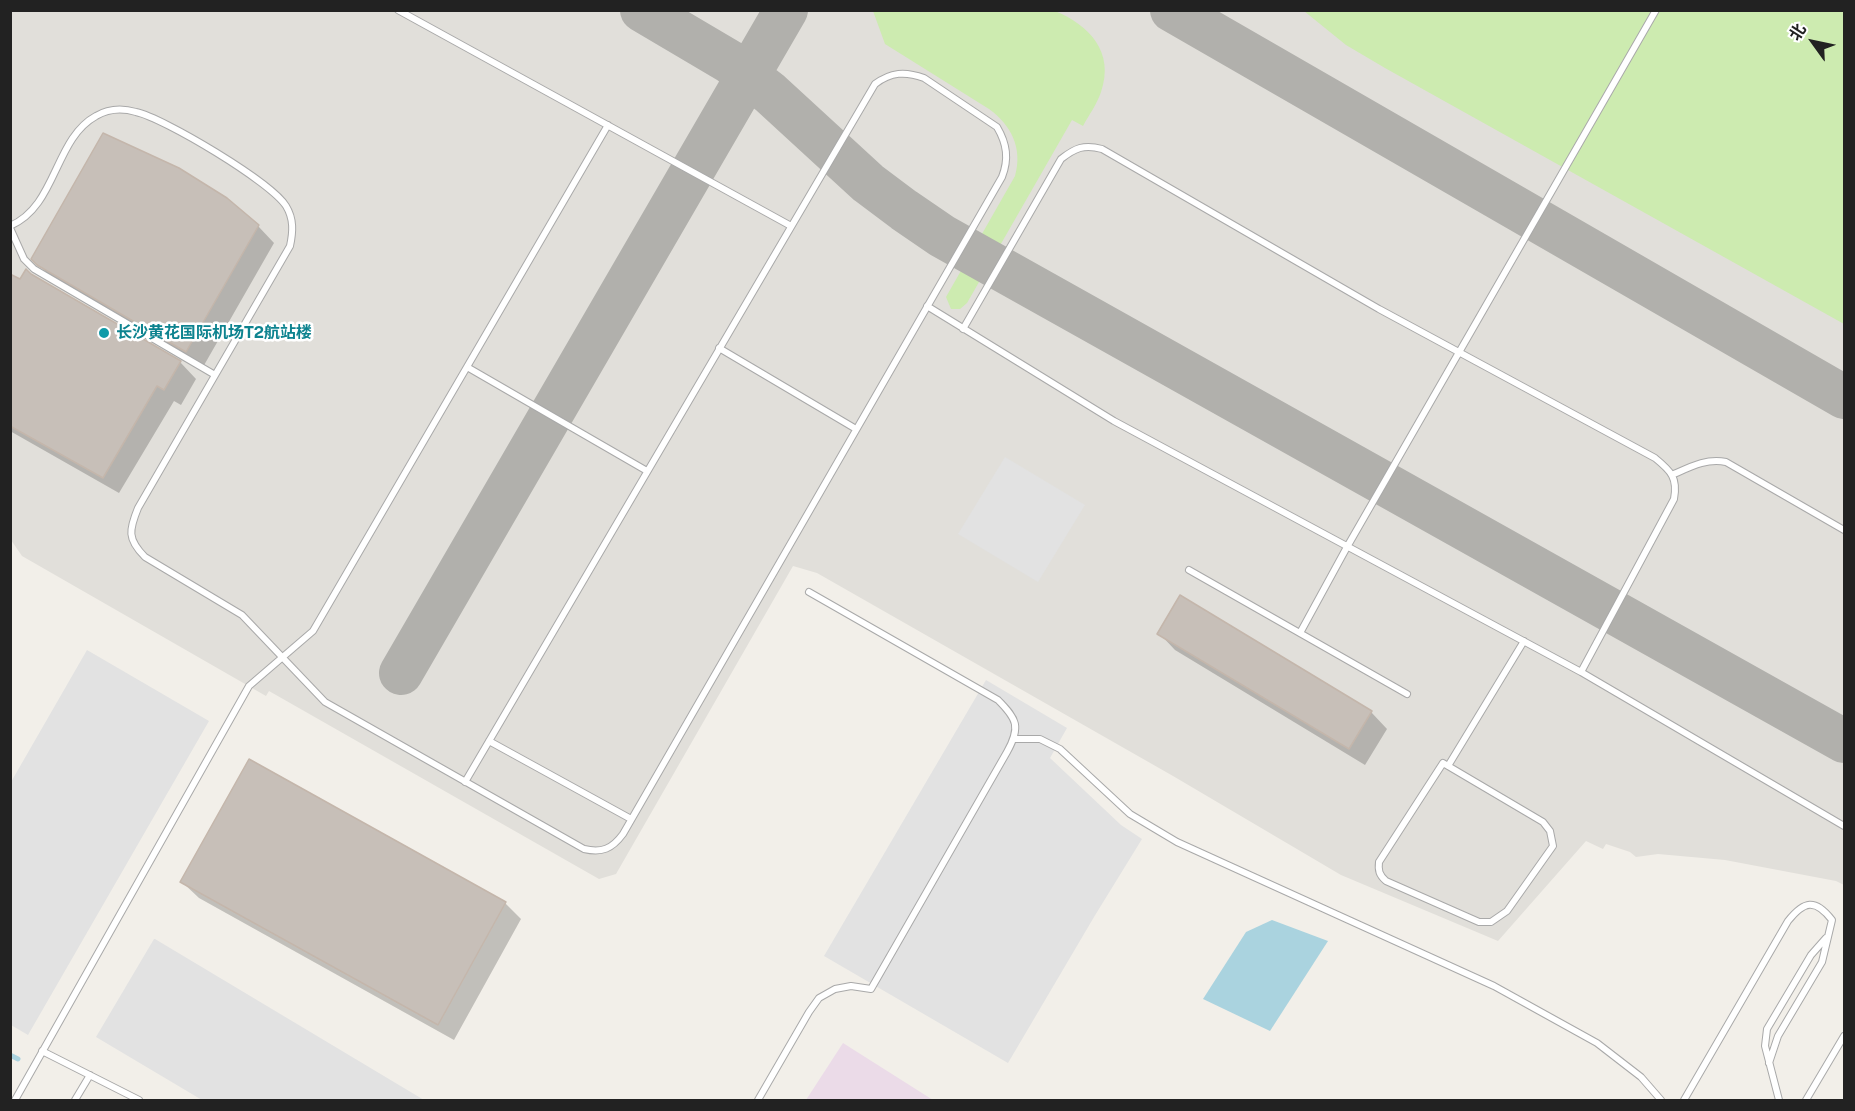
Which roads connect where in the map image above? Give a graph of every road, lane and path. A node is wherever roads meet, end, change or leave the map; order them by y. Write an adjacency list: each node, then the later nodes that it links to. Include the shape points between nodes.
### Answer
1 (398, 10): 3 (lane)
2 (1656, 10): 9 (lane)
3 (608, 125): 4 (lane); 10 (lane)
4 (790, 226): 6 (lane, via 875,84 894,73 924,78 997,127 1007,157 1002,177); 8 (lane)
5 (10, 227): 11 (lane, via 24,259 34,269); 11 (lane, via 22,221 42,198 85,123 112,110 138,112 163,123 252,175 286,206 293,233 285,255)
6 (927, 306): 7 (lane); 12 (lane)
7 (963, 329): 9 (lane, via 1061,159 1080,146 1091,146); 16 (lane, via 1114,421)
8 (719, 348): 12 (lane); 13 (lane)
9 (1459, 353): 14 (lane, via 1655,458); 16 (lane)
10 (467, 367): 13 (lane); 21 (lane, via 313,631)
11 (215, 375): 21 (lane, via 138,508 130,532 134,546 145,557 242,615)
12 (856, 429): 28 (lane)
13 (647, 471): 25 (lane)
14 (1672, 475): 15 (lane, via 1714,459 1726,462); 22 (lane, via 1677,486 1674,500)
15 (1845, 530)
16 (1347, 547): 19 (lane); 20 (lane)
17 (1189, 570): 19 (lane)
18 (808, 592): 24 (lane, via 998,700 1012,714)
19 (1300, 633): 23 (lane)
20 (1524, 641): 22 (lane); 26 (lane)
21 (282, 657): 27 (lane, via 325,702); 32 (lane, via 249,686)
22 (1581, 672): 29 (lane)
23 (1407, 694)
24 (1014, 739): 38 (lane, via 871,989 851,986 819,998); 39 (lane, via 1040,739 1059,749 1130,814 1177,842 1494,986 1556,1020 1597,1043 1641,1077)
25 (489, 741): 27 (lane); 28 (lane)
26 (1448, 766): 26 (lane, via 1443,763 1378,869 1386,881 1479,922 1491,922 1506,911 1553,846 1550,831 1543,822)
27 (465, 782): 28 (lane, via 584,849 596,852 616,843)
28 (631, 819)
29 (1845, 826)
30 (1828, 935): 33 (lane, via 1822,962 1778,1036); 33 (lane, via 1767,1029); 40 (lane, via 1832,920 1823,908 1810,904 1798,908)
31 (1845, 1036): 42 (lane)
32 (42, 1051): 34 (lane); 35 (lane)
33 (1768, 1063): 41 (lane)
34 (90, 1075): 36 (lane); 37 (lane)
35 (15, 1101)
36 (75, 1101)
37 (139, 1101)
38 (758, 1101)
39 (1661, 1101)
40 (1684, 1101)
41 (1779, 1101)
42 (1806, 1101)

